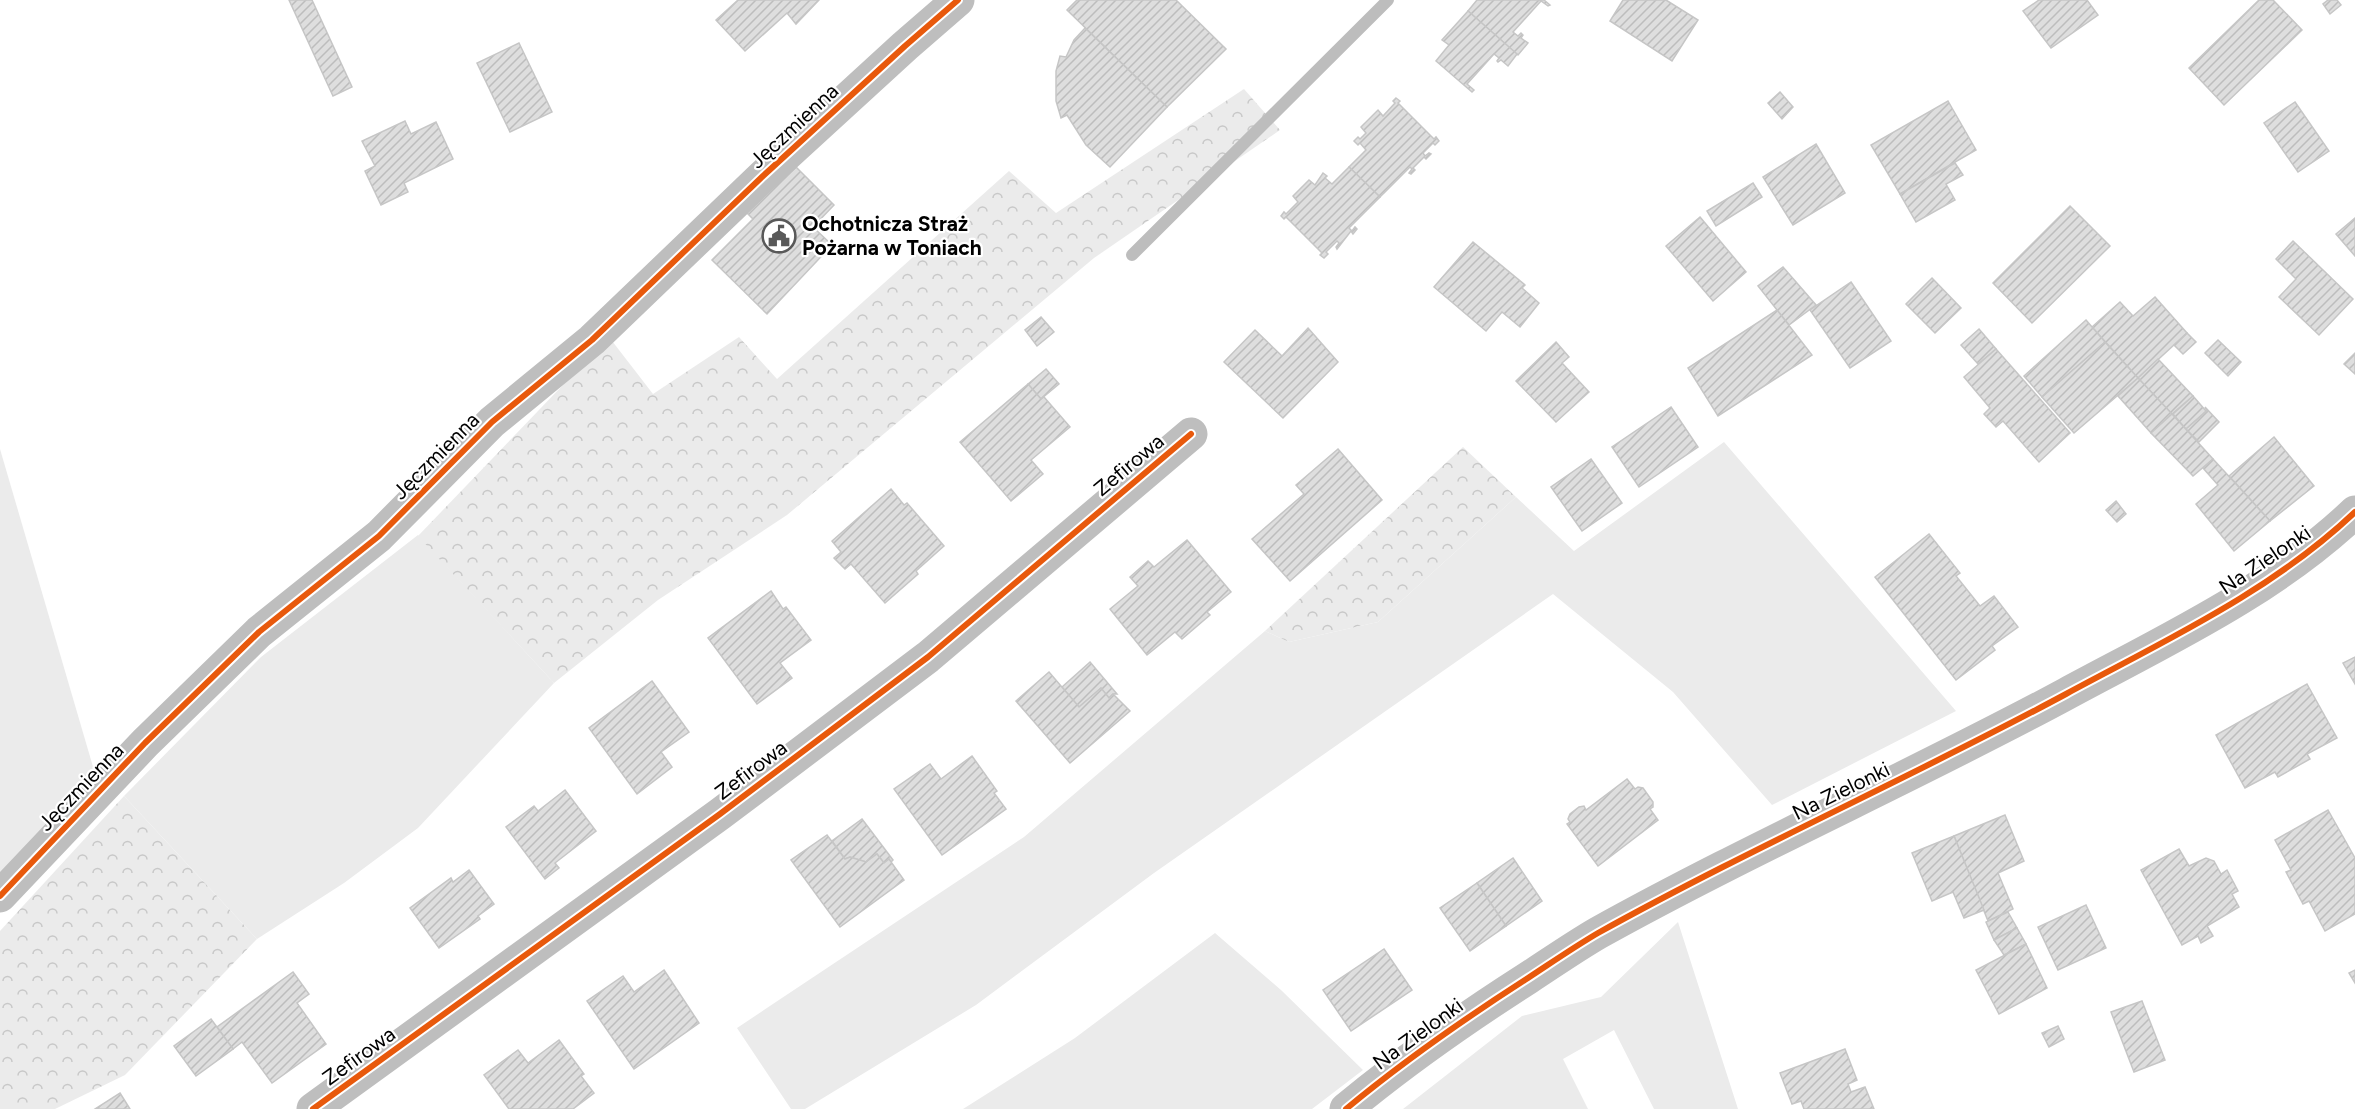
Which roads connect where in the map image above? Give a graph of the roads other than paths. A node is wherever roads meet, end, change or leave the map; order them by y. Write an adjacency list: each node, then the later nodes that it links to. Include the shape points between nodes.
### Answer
1 (958, 0): 4 (street, Jęczmienna, via 763,176 592,340 492,422 379,536 259,633 146,743)
2 (1191, 434): 5 (street, Zefirowa, via 928,657 720,814)
3 (2355, 512): 6 (street, Na Zielonki, via 2325,540 2238,601 1962,750 1596,934 1406,1060)
4 (0, 896)
5 (313, 1109)
6 (1346, 1109)

